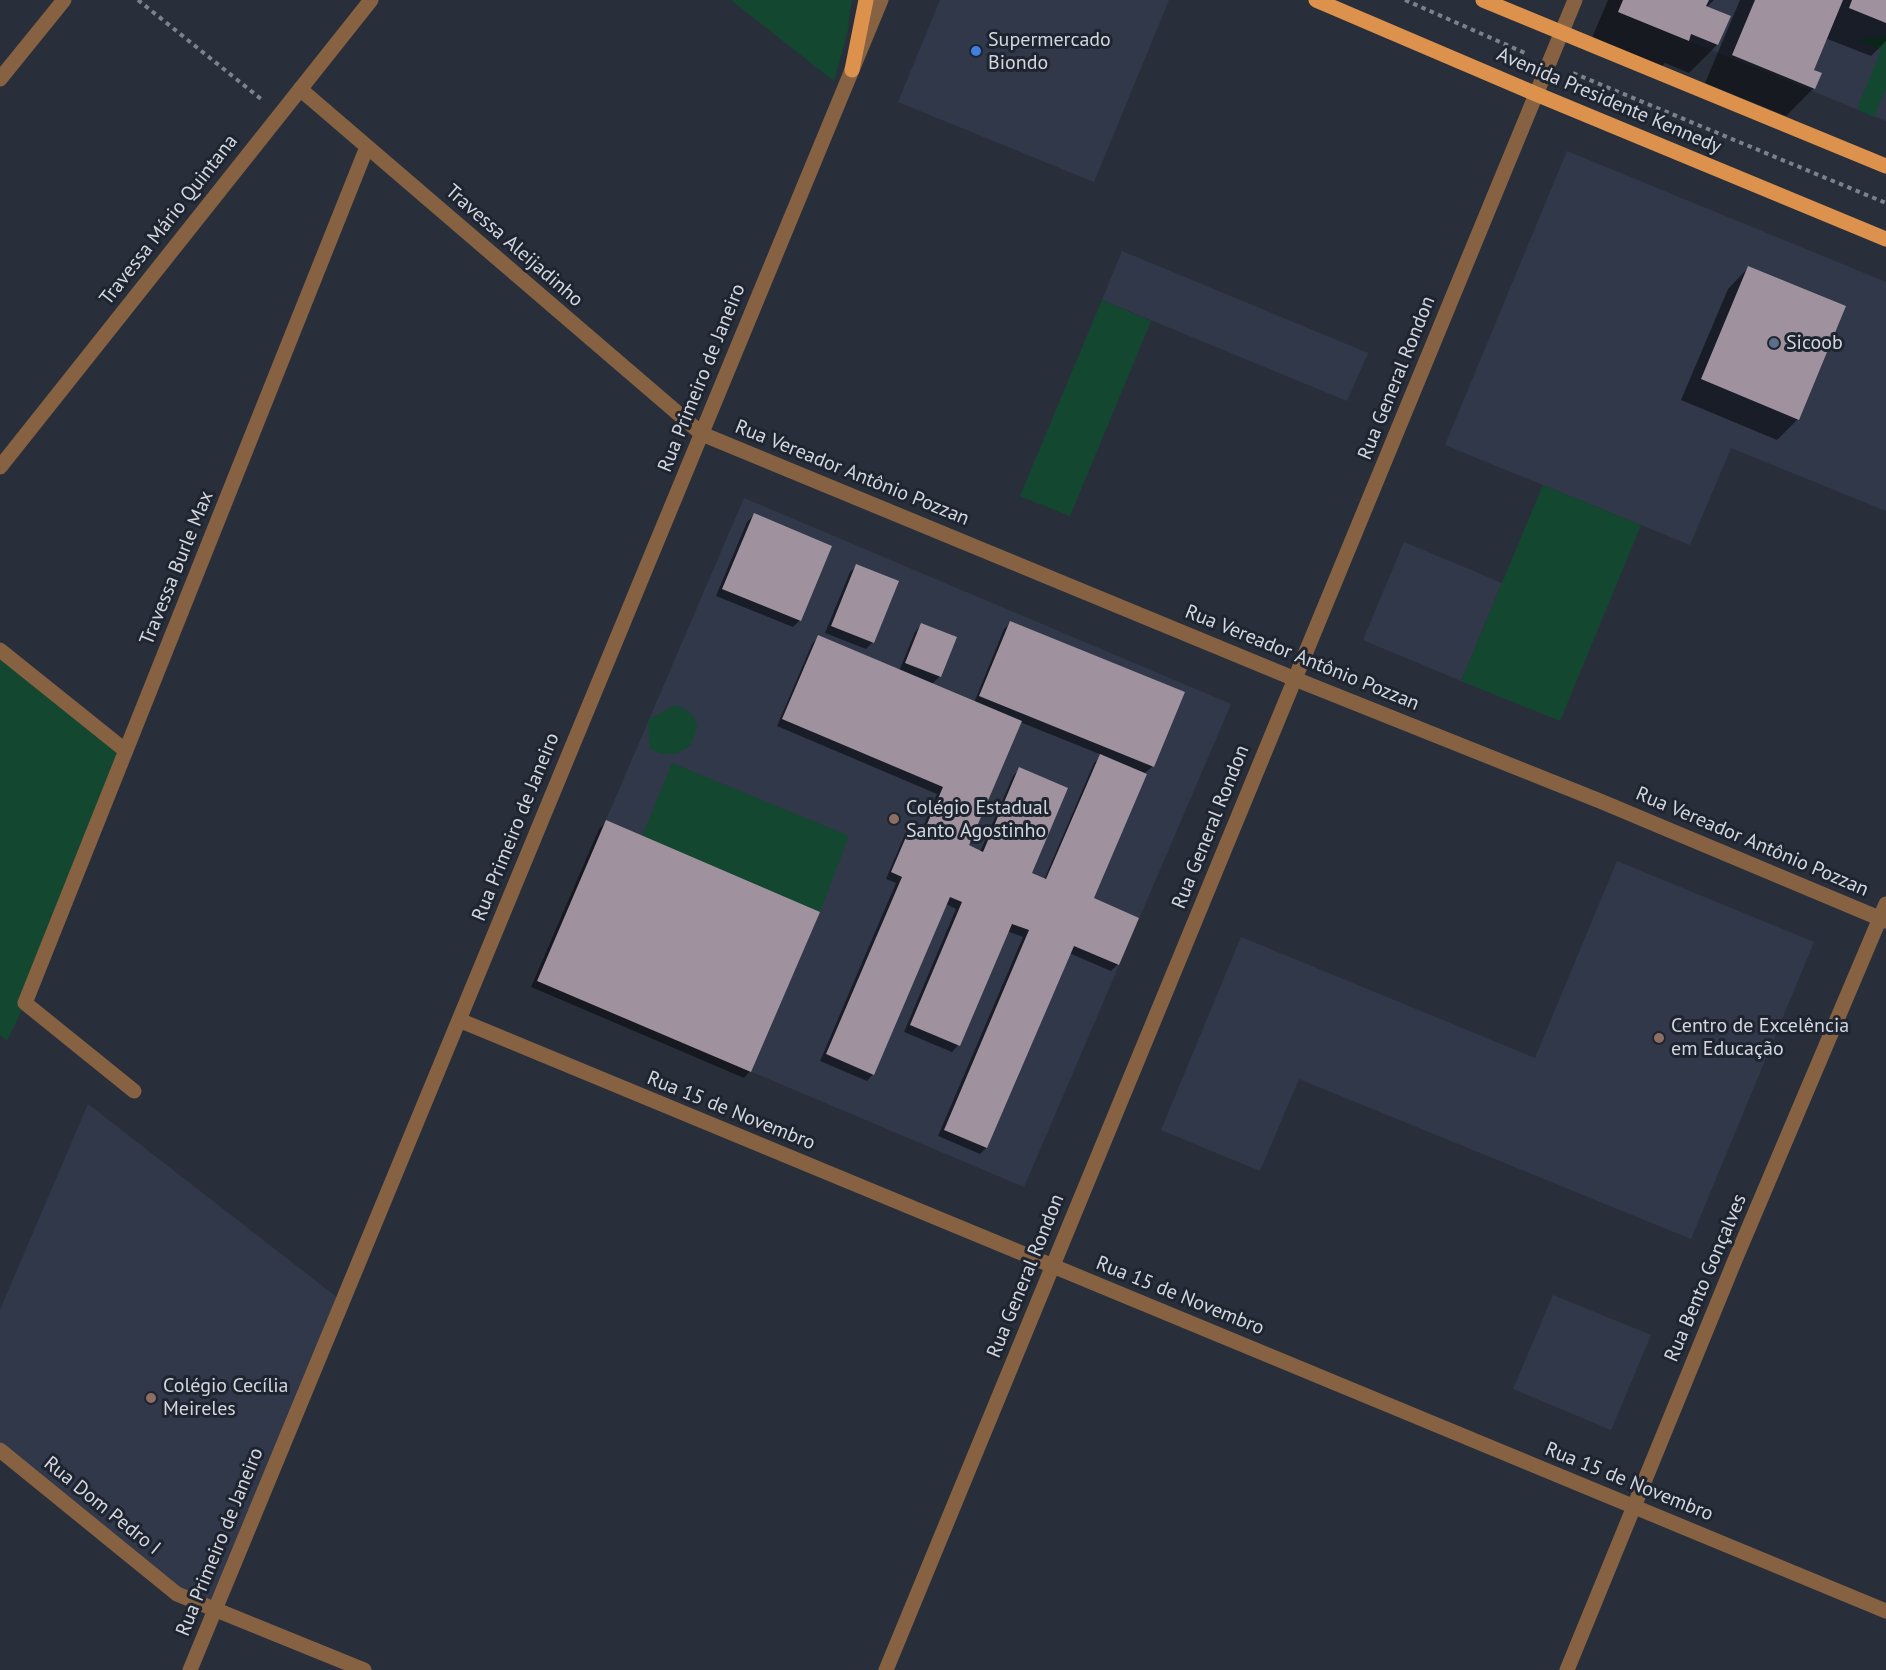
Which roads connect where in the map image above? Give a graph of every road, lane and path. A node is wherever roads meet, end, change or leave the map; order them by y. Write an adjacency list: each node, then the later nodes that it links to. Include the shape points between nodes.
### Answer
1 (64, 0): 13 (street)
2 (138, 0): 16 (path)
3 (371, 0): 14 (street, Travessa Mário Quintana)
4 (866, 0): 12 (main road)
5 (881, 0): 12 (street, Rua Primeiro de Janeiro)
6 (1316, 0): 15 (main road, Avenida Presidente Kennedy)
7 (1405, 0): 11 (path)
8 (1483, 0): 10 (main road)
9 (1575, 0): 10 (street, Rua General Rondon)
10 (1561, 32): 11 (street, Rua General Rondon); 18 (main road)
11 (1549, 63): 15 (street, Rua General Rondon); 19 (path)
12 (852, 70): 21 (street, Rua Primeiro de Janeiro)
13 (0, 79)
14 (300, 89): 16 (street, Travessa Mário Quintana); 17 (street, Travessa Aleijadinho)
15 (1536, 94): 20 (main road, Avenida Presidente Kennedy); 24 (street, Rua General Rondon)
16 (280, 114): 22 (street, Travessa Mário Quintana)
17 (367, 147): 21 (street, Travessa Aleijadinho); 25 (street, Travessa Burle Max)
18 (1886, 166)
19 (1886, 203)
20 (1886, 239)
21 (702, 434): 24 (street, Rua Vereador Antônio Pozzan); 27 (street, Rua Primeiro de Janeiro)
22 (0, 467)
23 (0, 650): 25 (street)
24 (1295, 679): 26 (street, Rua Vereador Antônio Pozzan); 29 (street, Rua General Rondon)
25 (126, 751): 28 (street, Travessa Burle Max, via 25,1003)
26 (1884, 915): 31 (street, Rua Bento Gonçalves, via 1735,1260)
27 (459, 1020): 29 (street, Rua 15 de Novembro); 32 (street, Rua Primeiro de Janeiro)
28 (134, 1091)
29 (1052, 1266): 31 (street, Rua 15 de Novembro); 36 (street, Rua General Rondon)
30 (0, 1450): 32 (street, Rua Dom Pedro I, via 177,1594)
31 (1635, 1507): 33 (street, Rua 15 de Novembro); 37 (street, Rua Bento Gonçalves)
32 (215, 1610): 34 (street, Rua Primeiro de Janeiro); 35 (street)
33 (1886, 1611)
34 (190, 1670)
35 (364, 1670)
36 (886, 1670)
37 (1567, 1670)

